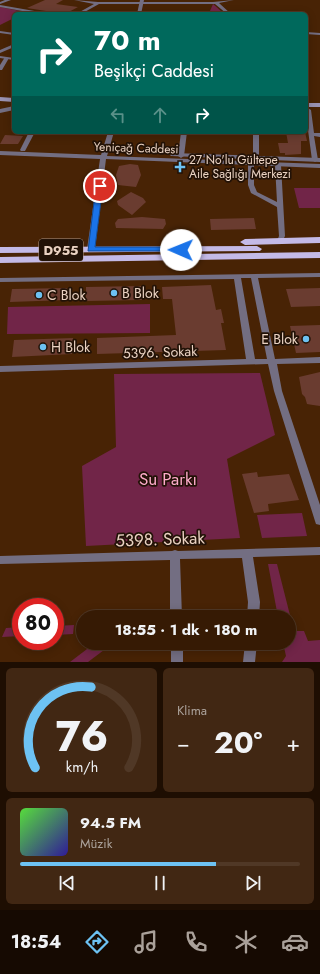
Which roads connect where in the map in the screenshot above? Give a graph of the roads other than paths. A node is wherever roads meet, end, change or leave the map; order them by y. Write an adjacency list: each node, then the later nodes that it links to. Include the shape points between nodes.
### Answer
1 (10, 0): 10 (street)
2 (76, 0): 9 (street)
3 (103, 0): 9 (street)
4 (210, 0): 8 (street)
5 (232, 0): 8 (street)
6 (141, 1): 7 (street); 9 (street); 13 (street)
7 (173, 1): 8 (street)
8 (216, 2): 14 (street)
9 (98, 3): 12 (street)
10 (0, 5): 11 (street)
11 (36, 12)
12 (82, 12)
13 (139, 12)
14 (227, 12)
15 (0, 32): 17 (street)
16 (308, 33): 18 (street)
17 (12, 34)
18 (320, 34)
19 (12, 46): 20 (street)
20 (0, 52)
21 (0, 57): 22 (street)
22 (7, 58): 23 (street); 24 (street)
23 (12, 59)
24 (0, 69)
25 (0, 95): 26 (main road)
26 (12, 96)
27 (0, 99): 28 (main road)
28 (12, 100)
29 (320, 105): 31 (main road)
30 (12, 108): 33 (street)
31 (308, 109)
32 (308, 109): 34 (main road)
33 (0, 111)
34 (320, 111)
35 (308, 114): 40 (street)
36 (31, 134): 43 (street)
37 (111, 134): 45 (street)
38 (184, 134): 46 (street)
39 (256, 134): 47 (street)
40 (312, 134): 41 (street); 48 (street)
41 (320, 135)
42 (0, 149): 43 (street, Yeniçağ Caddesi)
43 (23, 150): 45 (street, Yeniçağ Caddesi)
44 (0, 153): 45 (street, Yeniçağ Caddesi)
45 (104, 156): 46 (street, Yeniçağ Caddesi); 49 (street, Yeniçağ Caddesi); 58 (street)
46 (181, 156): 47 (street, Yeniçağ Caddesi)
47 (256, 158): 48 (street, Yeniçağ Caddesi)
48 (318, 160)
49 (251, 164): 50 (street, Yeniçağ Caddesi); 52 (street, via 251,185 254,193)
50 (278, 165): 51 (street, Yeniçağ Caddesi); 52 (street)
51 (320, 166)
52 (280, 206): 54 (street)
53 (320, 240): 54 (highway)
54 (280, 241): 56 (highway, via 154,245)
55 (320, 248): 56 (highway, D955)
56 (122, 249): 58 (highway, D955)
57 (0, 250): 58 (highway, D955)
58 (91, 250)
59 (320, 255): 60 (highway, D955)
60 (120, 259): 61 (highway, D955); 62 (highway, via 186,263)
61 (0, 260)
62 (320, 263)
63 (320, 275): 65 (street)
64 (237, 276): 65 (street); 66 (street); 68 (street)
65 (254, 276): 69 (street)
66 (0, 280)
67 (320, 360): 69 (street, 5396. Sokak)
68 (251, 362): 69 (street, 5396. Sokak); 70 (street, 5396. Sokak)
69 (271, 362): 71 (street)
70 (0, 369)
71 (320, 521)
72 (320, 551): 73 (street, 5398. Sokak)
73 (247, 553): 74 (street, 5398. Sokak); 77 (street)
74 (175, 554): 75 (street, 5398. Sokak); 76 (street)
75 (0, 560)
76 (176, 610)
77 (253, 610)
78 (177, 650): 80 (street)
79 (250, 650): 81 (street)
80 (177, 662)
81 (249, 662)

